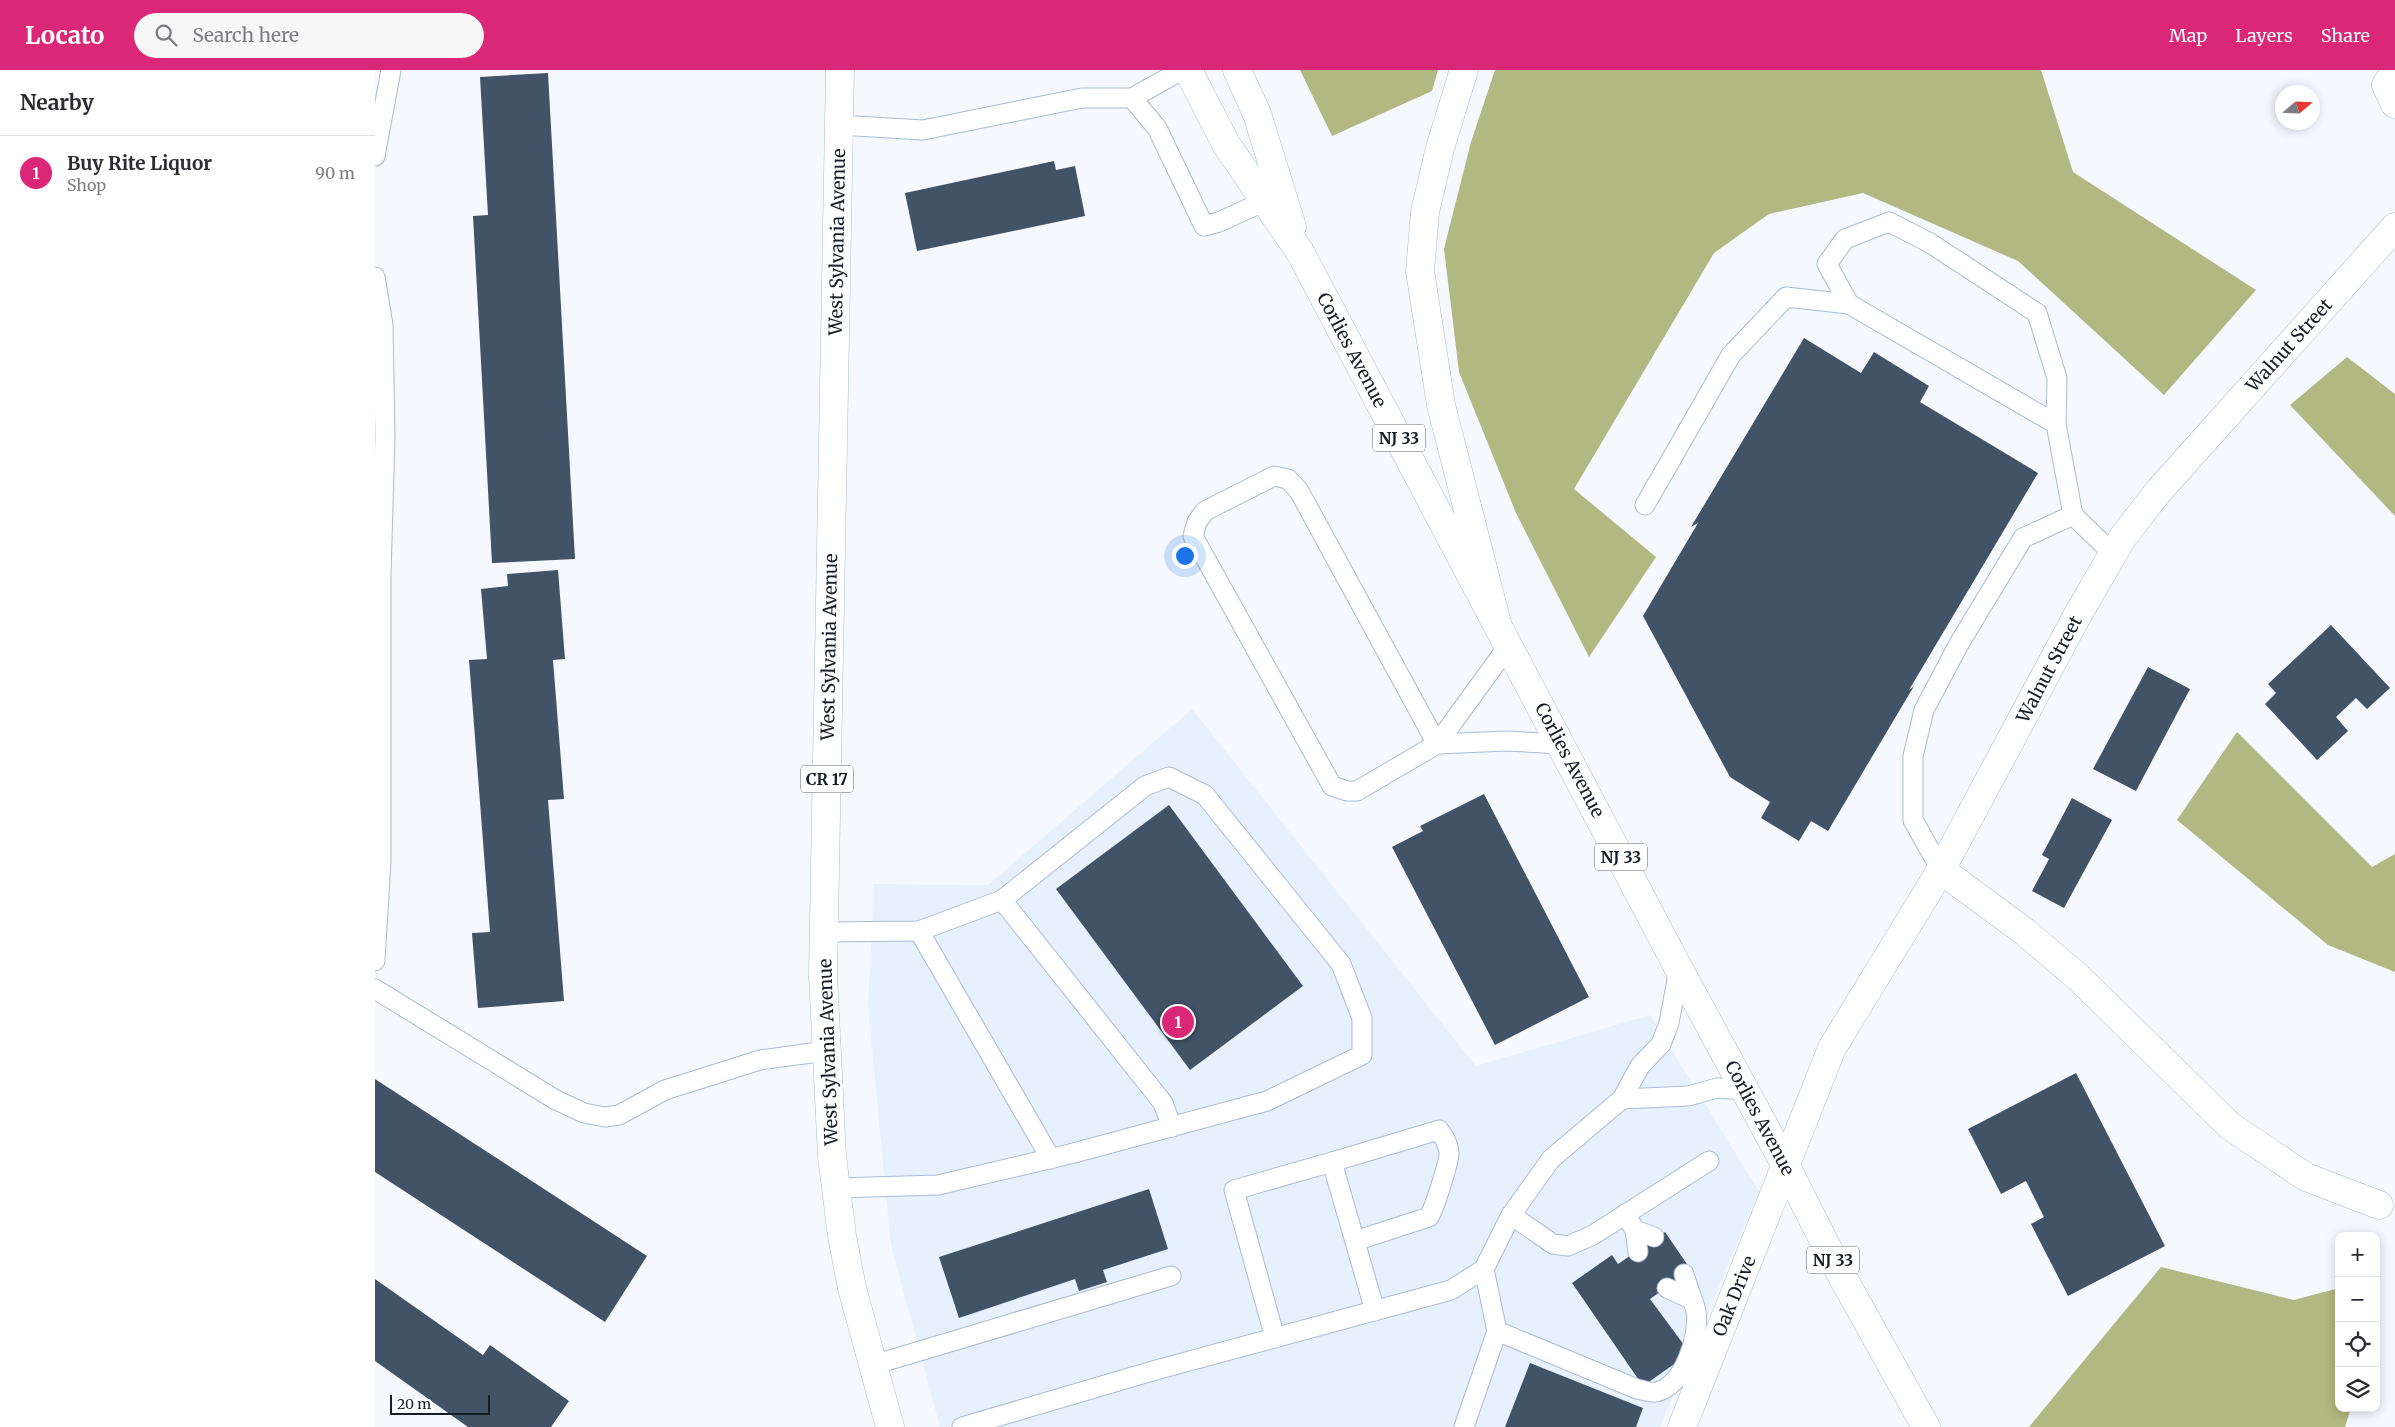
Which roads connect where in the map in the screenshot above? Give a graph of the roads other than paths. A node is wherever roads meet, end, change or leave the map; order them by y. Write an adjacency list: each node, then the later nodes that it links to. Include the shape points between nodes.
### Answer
1 (391, 70): 9 (lane)
2 (840, 70): 8 (main road, West Sylvania Avenue / CR 17)
3 (1182, 70): 7 (lane)
4 (1188, 70): 10 (main road, NJ 33, via 1227,144)
5 (1237, 70): 12 (main road, NJ 33, via 1257,114)
6 (1464, 70): 19 (main road, via 1425,212 1420,272 1441,405)
7 (1131, 98): 8 (lane, via 1082,98 923,130); 10 (lane, via 1157,128 1204,226)
8 (839, 125): 25 (main road, West Sylvania Avenue / CR 17)
9 (375, 156)
10 (1265, 201): 12 (main road, NJ 33)
11 (2395, 227): 18 (main road, Walnut Street, via 2157,493)
12 (1300, 252): 19 (main road, Corlies Avenue / NJ 33)
13 (375, 277): 26 (lane, via 383,324 385,436 381,575 381,860)
14 (1849, 304): 15 (lane); 15 (lane, via 1827,264 1845,239 1889,222 1930,243 2037,313 2057,378); 16 (lane, via 1786,297 1731,355)
15 (2056, 424): 17 (lane)
16 (1645, 505)
17 (2073, 515): 18 (lane); 22 (lane, via 2023,538 1960,642 1924,710 1913,756 1913,820)
18 (2113, 554): 22 (main road, Walnut Street)
19 (1503, 634): 20 (lane); 21 (main road, Corlies Avenue / NJ 33)
20 (1437, 744): 20 (lane, via 1357,791 1332,786 1193,536 1205,511 1274,476 1288,479 1299,491); 21 (lane, via 1507,741)
21 (1562, 744): 27 (main road, Corlies Avenue / NJ 33)
22 (1941, 870): 36 (main road, Walnut Street, via 1832,1048); 38 (main road, via 2025,932 2078,977 2247,1139 2306,1177)
23 (1002, 900): 24 (lane); 32 (lane, via 1163,1103); 32 (lane, via 1145,786 1169,777 1205,795 1341,964 1362,1018 1362,1055 1267,1101)
24 (919, 931): 25 (lane); 33 (lane)
25 (824, 932): 29 (main road, West Sylvania Avenue / CR 17)
26 (375, 961)
27 (1679, 969): 30 (main road, Corlies Avenue / NJ 33); 31 (lane, via 1669,1023 1661,1044 1640,1066)
28 (375, 989): 29 (lane, via 556,1100 584,1114 605,1117 619,1115 665,1090 760,1060)
29 (826, 1051): 37 (main road, West Sylvania Avenue / CR 17)
30 (1745, 1090): 31 (lane, via 1717,1088 1681,1097); 36 (main road, Corlies Avenue / NJ 33)
31 (1622, 1099): 39 (lane, via 1551,1159)
32 (1172, 1127): 33 (lane)
33 (1051, 1158): 37 (lane, via 938,1185)
34 (1709, 1161): 40 (lane)
35 (1333, 1162): 42 (lane); 42 (lane, via 1439,1130 1447,1140 1449,1154 1436,1206 1429,1217); 51 (lane, via 1234,1190)
36 (1786, 1166): 57 (main road, Oak Drive); 58 (main road, Corlies Avenue / NJ 33, via 1838,1269)
37 (837, 1188): 52 (main road, West Sylvania Avenue / CR 17, via 852,1288)
38 (2379, 1204)
39 (1511, 1215): 40 (lane, via 1553,1244 1568,1246); 44 (lane)
40 (1630, 1222): 41 (lane); 43 (lane)
41 (1654, 1237)
42 (1355, 1241): 49 (lane)
43 (1638, 1252)
44 (1484, 1269): 49 (lane, via 1451,1290); 50 (lane)
45 (1683, 1274): 48 (lane)
46 (1171, 1276): 52 (lane)
47 (1667, 1288): 48 (lane)
48 (1691, 1299): 50 (lane, via 1696,1322 1690,1355 1677,1377 1666,1388 1655,1392 1637,1389)
49 (1375, 1311): 51 (lane)
50 (1497, 1331): 56 (lane)
51 (1275, 1338): 53 (lane)
52 (873, 1365): 54 (main road, West Sylvania Avenue / CR 17)
53 (992, 1423): 55 (lane)
54 (890, 1427)
55 (962, 1427)
56 (1465, 1427)
57 (1682, 1427)
58 (1926, 1427)

